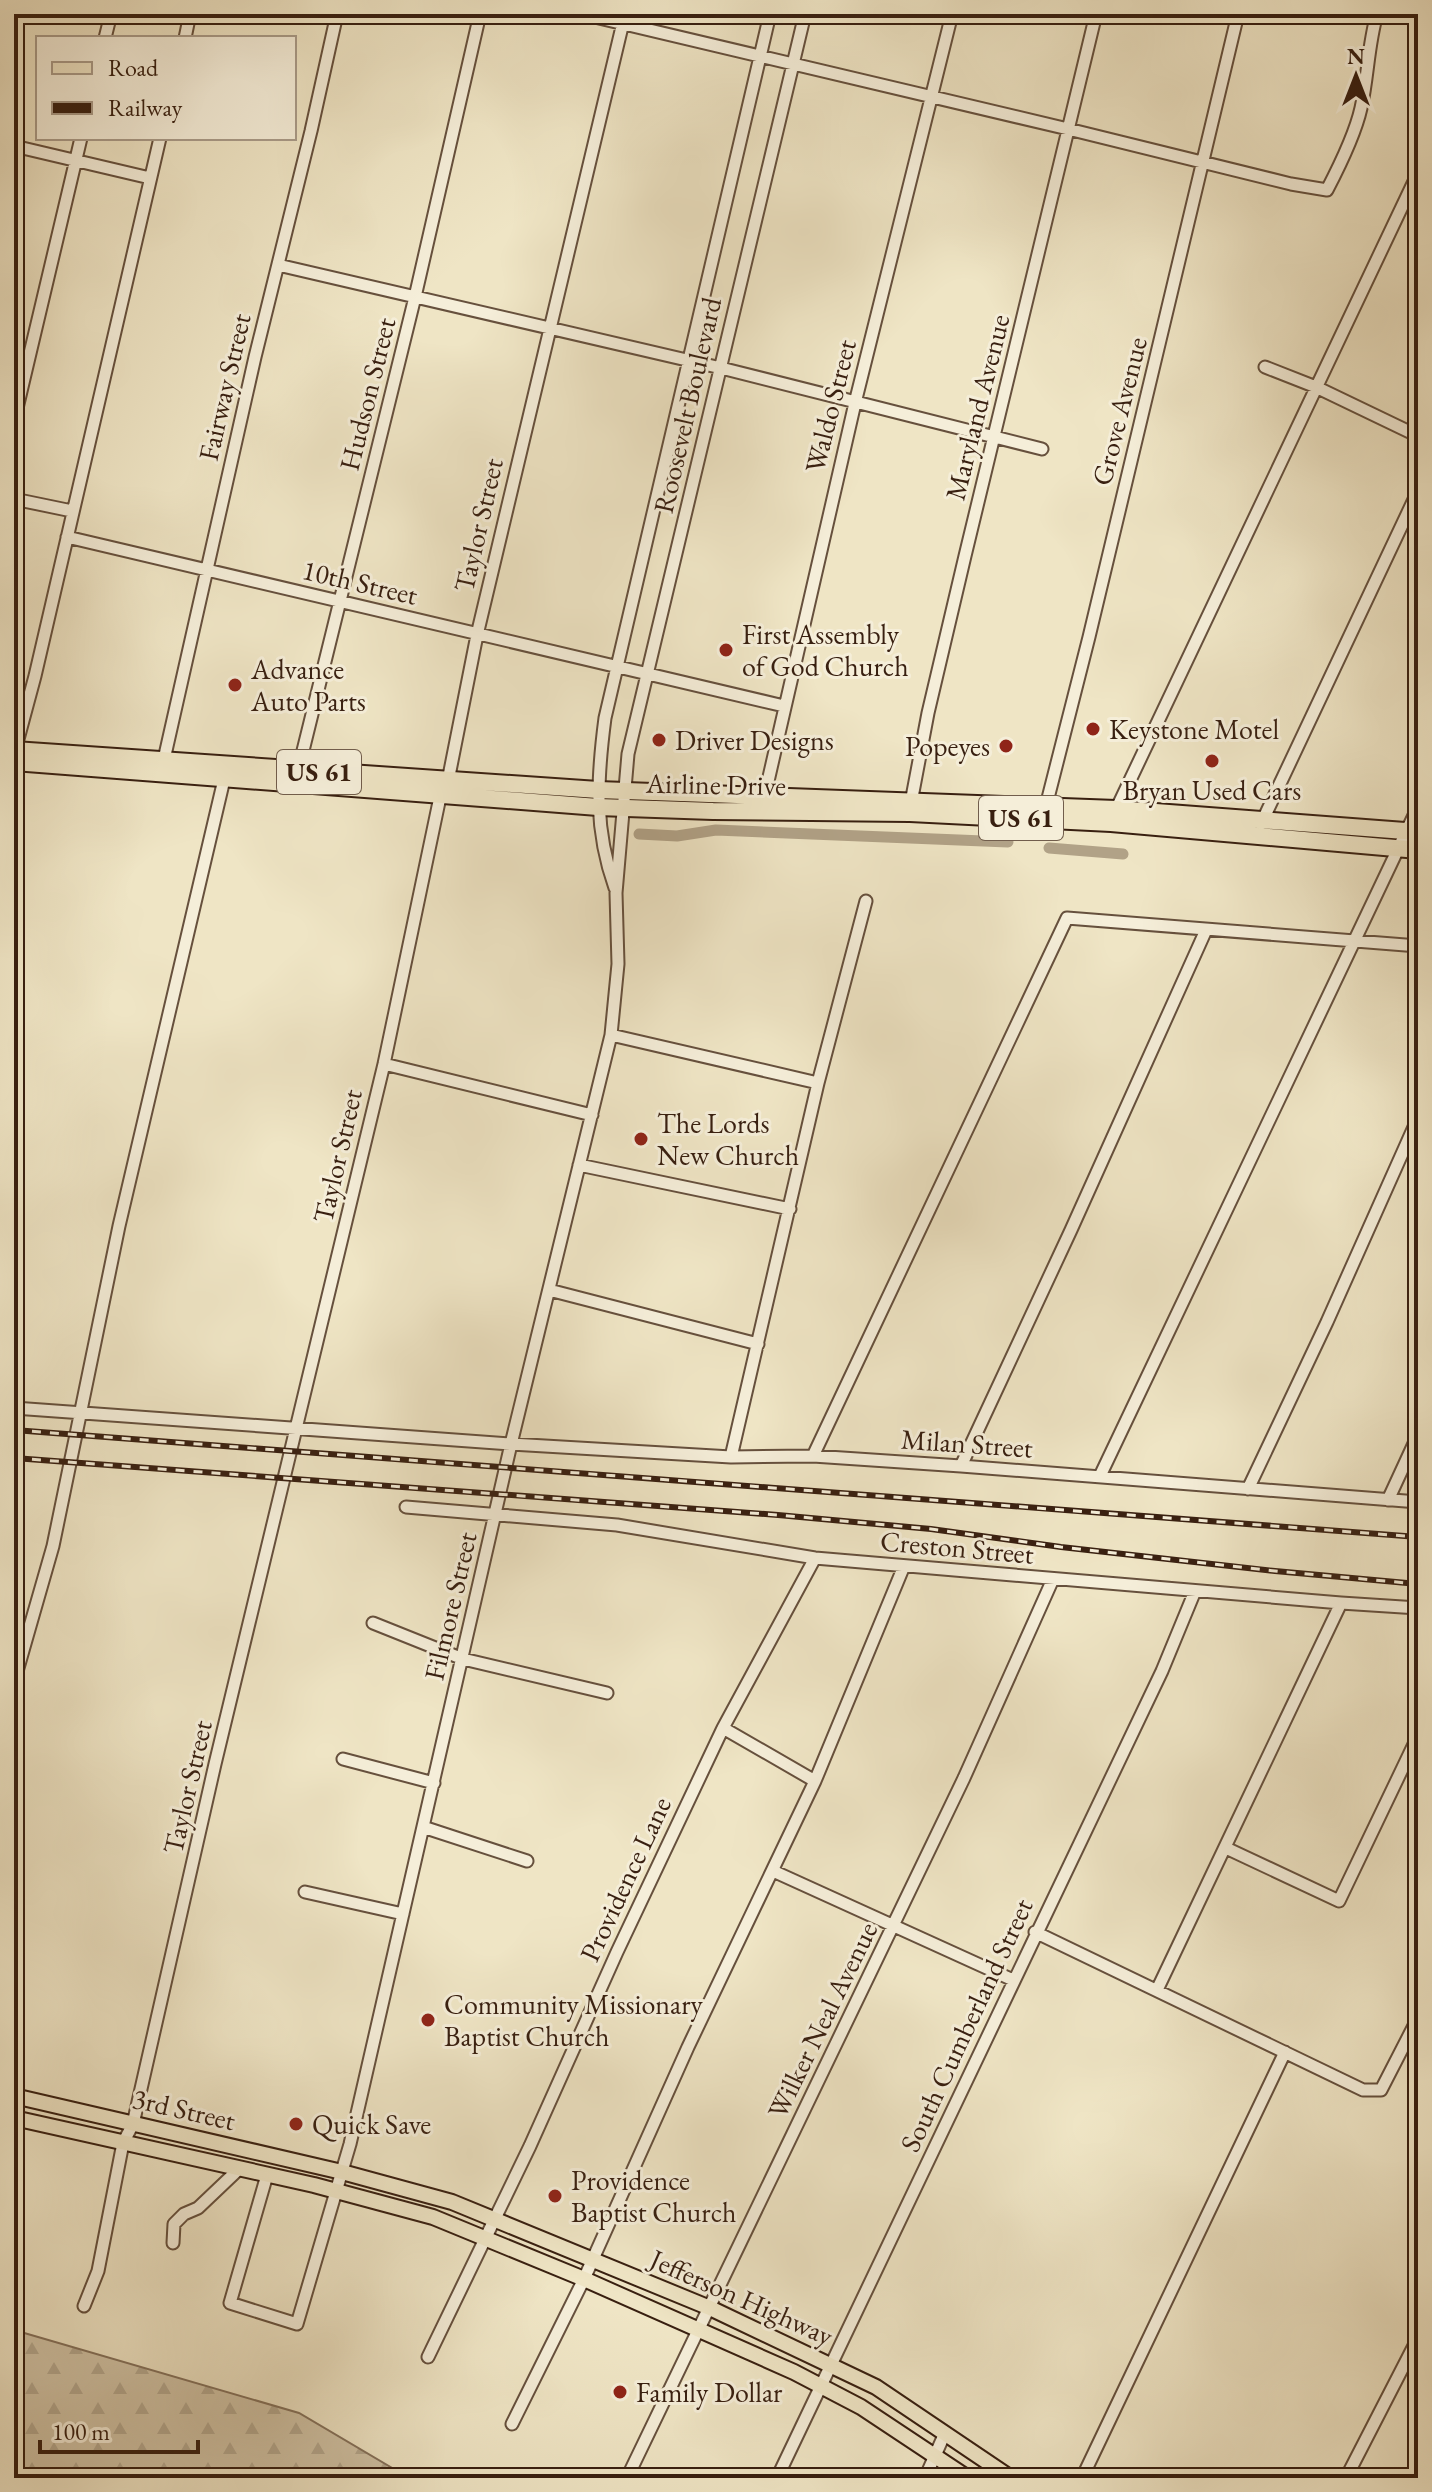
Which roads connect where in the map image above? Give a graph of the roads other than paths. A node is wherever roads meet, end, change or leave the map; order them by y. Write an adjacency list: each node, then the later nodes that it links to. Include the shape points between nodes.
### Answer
1 (111, 14): 13 (street)
2 (190, 14): 14 (street)
3 (337, 14): 26 (street, Fairway Street)
4 (480, 14): 27 (street, Hudson Street)
5 (582, 14): 12 (street)
6 (770, 14): 15 (street, Roosevelt Boulevard)
7 (805, 14): 16 (street, Roosevelt Boulevard)
8 (952, 14): 17 (street, Waldo Street)
9 (1096, 14): 18 (street, Maryland Avenue)
10 (1238, 14): 23 (street, Grove Avenue)
11 (1377, 14): 23 (street, via 1361,111 1327,190)
12 (624, 19): 15 (street); 28 (street, Taylor Street)
13 (106, 36)
14 (185, 36)
15 (761, 55): 16 (street); 29 (street, Roosevelt Boulevard)
16 (793, 63): 17 (street); 31 (street, Roosevelt Boulevard)
17 (932, 96): 18 (street); 33 (street, Waldo Street)
18 (1068, 129): 23 (street); 36 (street, Maryland Avenue)
19 (81, 140): 22 (street)
20 (160, 140): 25 (street)
21 (14, 146): 22 (street)
22 (76, 160): 25 (street); 34 (street)
23 (1203, 163): 60 (street, Grove Avenue)
24 (1418, 173): 32 (street)
25 (150, 178): 40 (street)
26 (278, 265): 27 (street); 42 (street, Fairway Street)
27 (415, 297): 28 (street); 43 (street, Hudson Street)
28 (549, 329): 29 (street); 44 (street, Taylor Street)
29 (687, 361): 31 (street); 45 (street, Roosevelt Boulevard)
30 (1265, 367): 32 (street)
31 (721, 368): 33 (street); 46 (street, Roosevelt Boulevard)
32 (1316, 387): 35 (street); 61 (street)
33 (855, 403): 36 (street); 47 (street, Waldo Street)
34 (14, 421)
35 (1418, 436)
36 (994, 437): 37 (street); 58 (street, Maryland Avenue)
37 (1042, 449)
38 (1418, 491): 62 (street)
39 (14, 499): 40 (street)
40 (72, 511): 41 (street)
41 (67, 537): 42 (street, 10th Street); 48 (street)
42 (206, 570): 43 (street, 10th Street); 50 (street, Fairway Street)
43 (342, 603): 44 (street, 10th Street); 52 (street, Hudson Street)
44 (477, 635): 45 (street, 10th Street); 53 (street, Taylor Street)
45 (615, 667): 46 (street, 10th Street); 55 (street, Roosevelt Boulevard)
46 (648, 674): 47 (street, 10th Street); 56 (street, Roosevelt Boulevard, via 628,754)
47 (784, 706): 57 (street, Waldo Street)
48 (14, 751): 50 (highway, Airline Drive / US 61)
49 (14, 762): 50 (highway, Airline Drive / US 61)
50 (163, 766): 51 (highway, Airline Drive / US 61)
51 (226, 771): 52 (highway, Airline Drive / US 61); 81 (street)
52 (297, 777): 53 (highway, Airline Drive / US 61); 54 (highway, Airline Drive / US 61)
53 (448, 781): 54 (street, Taylor Street); 55 (highway, Airline Drive / US 61)
54 (440, 797): 55 (highway, Airline Drive / US 61); 72 (street, Taylor Street)
55 (598, 799): 56 (highway, Airline Drive / US 61); 66 (street, Filmore Street, via 603,848)
56 (623, 800): 57 (highway, Airline Drive / US 61); 66 (street, Filmore Street)
57 (763, 804): 58 (highway, Airline Drive / US 61)
58 (910, 807): 60 (highway, Airline Drive / US 61)
59 (1418, 807): 63 (street)
60 (1045, 813): 61 (highway, Airline Drive / US 61)
61 (1113, 816): 62 (highway, Airline Drive / US 61)
62 (1260, 829): 63 (highway, Airline Drive / US 61); 64 (highway, Airline Drive / US 61)
63 (1412, 831): 64 (street)
64 (1397, 849): 65 (highway, Airline Drive / US 61); 69 (street)
65 (1418, 850)
66 (616, 893): 71 (street, Filmore Street, via 618,964)
67 (866, 901): 73 (street)
68 (1206, 930): 69 (street); 85 (street, via 1067,918); 87 (street)
69 (1355, 942): 70 (street); 88 (street)
70 (1418, 946)
71 (611, 1035): 73 (street); 74 (street, Filmore Street)
72 (384, 1064): 74 (street); 82 (street, Taylor Street)
73 (818, 1083): 77 (street)
74 (592, 1115): 76 (street, Filmore Street)
75 (1418, 1118): 89 (street)
76 (579, 1165): 77 (street); 78 (street, Filmore Street)
77 (790, 1209): 79 (street)
78 (549, 1290): 79 (street); 84 (street, Filmore Street)
79 (758, 1344): 86 (street)
80 (14, 1408): 81 (street, Milan Street)
81 (81, 1412): 82 (street, Milan Street); 102 (street, via 53,1546)
82 (297, 1428): 84 (street, Milan Street); 123 (street, Taylor Street)
83 (1418, 1435): 90 (street)
84 (511, 1444): 86 (street, Milan Street); 93 (street, Filmore Street)
85 (813, 1456): 86 (street, Milan Street); 87 (street, Milan Street)
86 (731, 1457)
87 (961, 1466): 88 (street, Milan Street)
88 (1100, 1476): 89 (street, Milan Street)
89 (1248, 1489): 90 (street, Milan Street)
90 (1388, 1500): 91 (street, Milan Street)
91 (1418, 1502)
92 (406, 1507): 93 (street, Creston Street)
93 (495, 1515): 94 (street, Creston Street, via 617,1525); 101 (street, Filmore Street)
94 (815, 1558): 95 (street, Creston Street); 104 (street, Providence Lane)
95 (904, 1566): 96 (street, Creston Street); 107 (street)
96 (1053, 1579): 97 (street, Creston Street); 115 (street, Wilker Neal Avenue)
97 (1195, 1591): 98 (street, Creston Street); 116 (street, South Cumberland Street, via 1162,1671)
98 (1341, 1603): 99 (street, Creston Street); 110 (street)
99 (1418, 1608)
100 (373, 1623): 101 (street)
101 (463, 1659): 103 (street); 108 (street, Filmore Street)
102 (14, 1682)
103 (607, 1693)
104 (723, 1728): 107 (street); 129 (street, Providence Lane)
105 (1418, 1736): 110 (street, via 1339,1901)
106 (343, 1759): 108 (street)
107 (815, 1781): 112 (street)
108 (434, 1783): 109 (street, Filmore Street)
109 (423, 1827): 111 (street); 114 (street, Filmore Street)
110 (1226, 1848): 118 (street)
111 (527, 1861)
112 (773, 1871): 115 (street); 132 (street)
113 (305, 1892): 114 (street)
114 (403, 1914): 126 (street, Filmore Street)
115 (893, 1926): 117 (street); 135 (street, Wilker Neal Avenue)
116 (1035, 1932): 117 (street, South Cumberland Street); 118 (street)
117 (1013, 1980): 139 (street, South Cumberland Street)
118 (1157, 1990): 120 (street)
119 (1418, 2018): 120 (street, via 1381,2090 1363,2090)
120 (1285, 2052): 149 (street)
121 (14, 2096): 123 (main road, 3rd Street)
122 (14, 2118): 124 (main road, 3rd Street)
123 (133, 2124): 124 (street, Taylor Street); 126 (main road, 3rd Street)
124 (123, 2143): 125 (main road, 3rd Street); 134 (street, Taylor Street, via 98,2271)
125 (239, 2169): 127 (main road, 3rd Street); 131 (street, via 174,2224)
126 (342, 2172): 128 (street, Filmore Street); 129 (main road, Jefferson Highway)
127 (267, 2175): 128 (main road, 3rd Street); 128 (street, Filmore Street, via 230,2303 297,2324)
128 (336, 2192): 130 (main road, Jefferson Highway, via 433,2217)
129 (495, 2219): 130 (street, Providence Lane); 132 (main road, Jefferson Highway)
130 (486, 2239): 133 (main road, Jefferson Highway); 138 (street, Providence Lane)
131 (173, 2243)
132 (592, 2259): 133 (street); 135 (main road, Jefferson Highway)
133 (584, 2279): 136 (main road, Jefferson Highway); 141 (street)
134 (84, 2306)
135 (710, 2308): 136 (street, Wilker Neal Avenue); 139 (main road, Jefferson Highway)
136 (700, 2330): 140 (main road, Jefferson Highway); 144 (street, Wilker Neal Avenue)
137 (1418, 2338): 150 (street)
138 (428, 2357)
139 (831, 2365): 140 (street, South Cumberland Street); 142 (main road, Jefferson Highway, via 876,2387)
140 (821, 2386): 143 (main road, Jefferson Highway); 145 (street, South Cumberland Street)
141 (512, 2424)
142 (945, 2433): 143 (street); 148 (main road, Jefferson Highway)
143 (936, 2457): 146 (street); 147 (main road, Jefferson Highway)
144 (627, 2478)
145 (777, 2478)
146 (925, 2478)
147 (968, 2478)
148 (1011, 2478)
149 (1082, 2478)
150 (1346, 2478)

